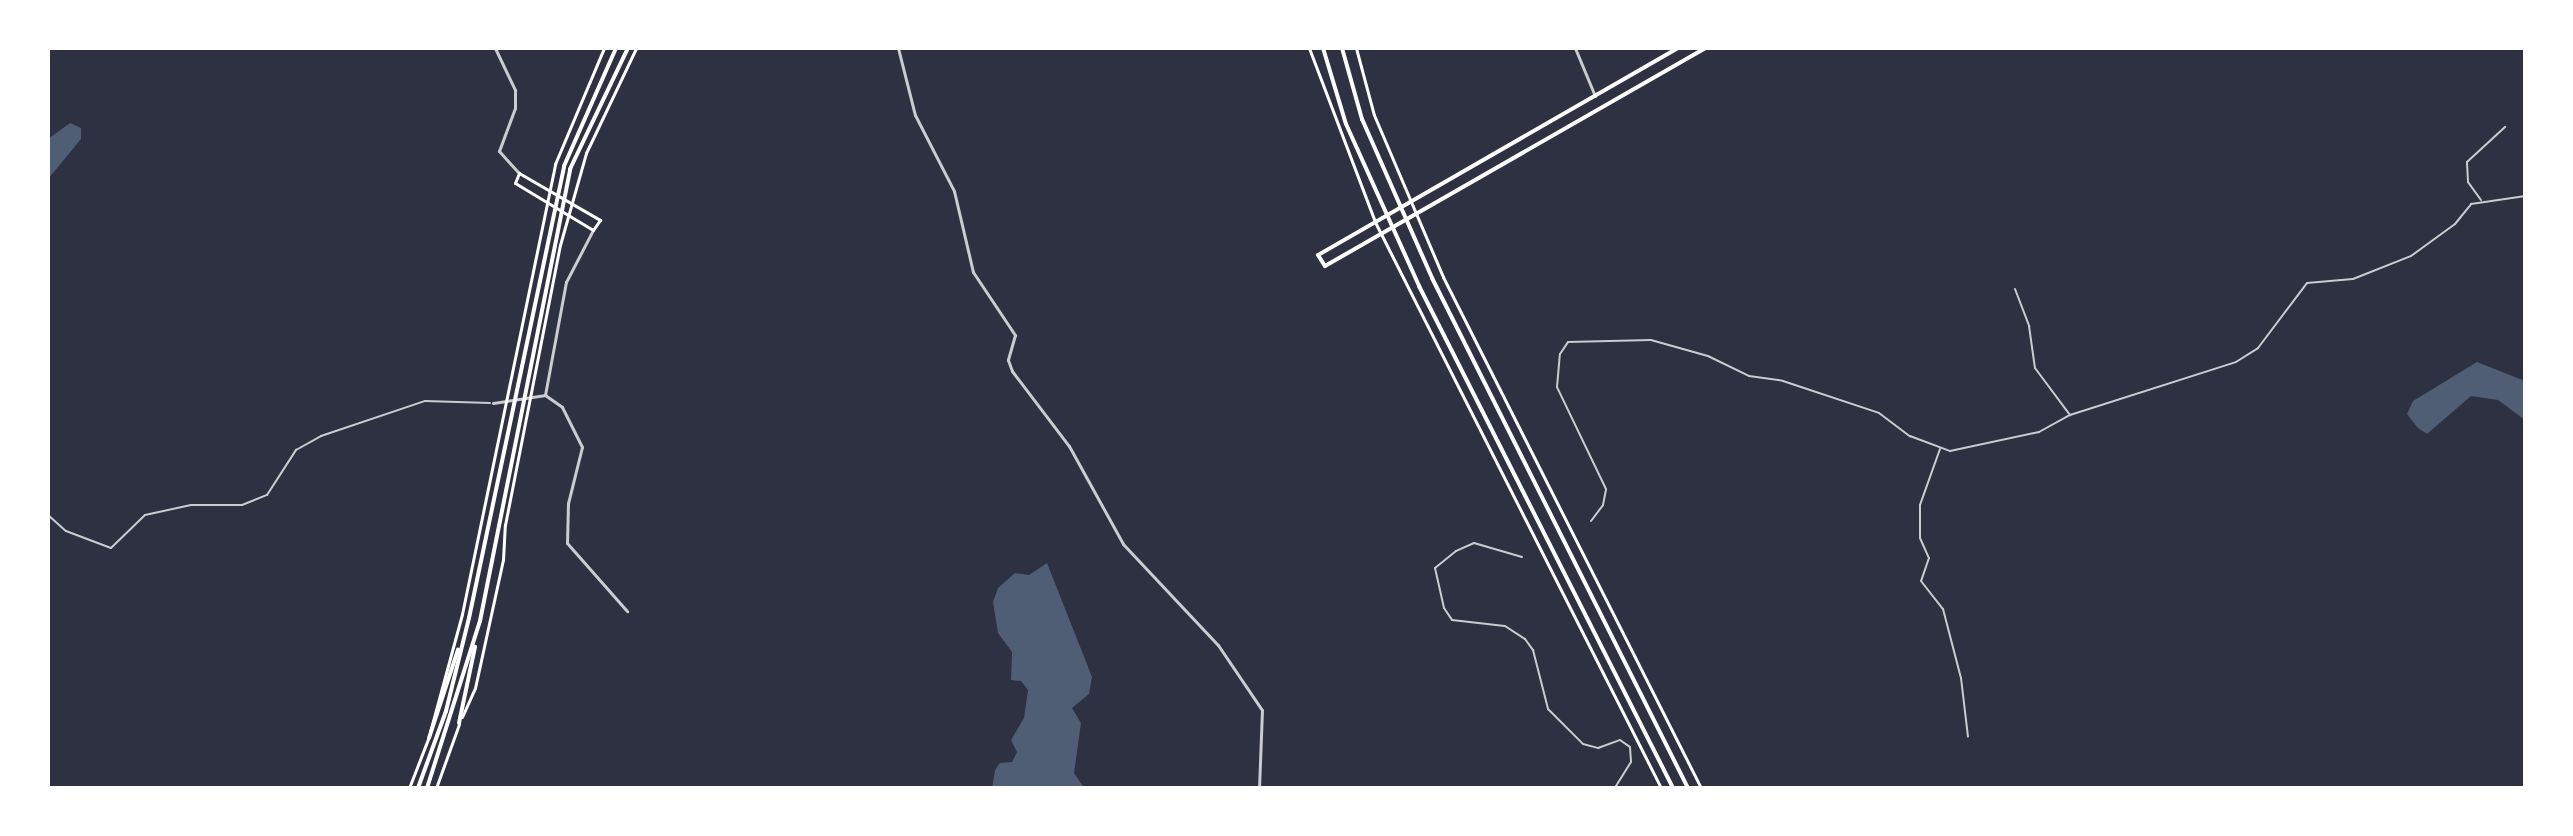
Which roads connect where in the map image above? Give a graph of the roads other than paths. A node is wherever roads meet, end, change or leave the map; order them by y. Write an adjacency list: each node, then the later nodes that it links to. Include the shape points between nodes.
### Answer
1 (495, 48): 16 (street, via 515,90 515,108 499,151)
2 (604, 48): 17 (main road, via 575,107)
3 (616, 48): 37 (main road, via 564,166)
4 (628, 48): 38 (main road, via 570,169)
5 (636, 48): 22 (main road, via 594,131)
6 (898, 48): 46 (street, via 915,115 954,191 973,272 1015,335 1008,360 1012,371 1069,446 1123,544 1218,645 1262,710)
7 (1309, 48): 25 (main road)
8 (1323, 48): 49 (main road, via 1346,124 1419,286)
9 (1342, 48): 50 (main road, via 1362,119 1432,278)
10 (1356, 48): 21 (main road, via 1374,115)
11 (1575, 48): 14 (street)
12 (1678, 48): 14 (main road)
13 (1706, 48): 24 (main road)
14 (1595, 96): 21 (main road)
15 (2505, 127): 20 (street, via 2467,162 2468,182)
16 (519, 173): 17 (main road); 19 (main road, via 515,183)
17 (549, 190): 19 (main road); 22 (main road)
18 (2525, 196): 20 (street)
19 (546, 201): 23 (main road); 41 (main road, via 462,614)
20 (2481, 201): 31 (street, via 2411,256 2353,279 2307,283 2258,348 2236,362)
21 (1409, 203): 24 (main road); 25 (main road)
22 (572, 204): 23 (main road); 26 (main road, via 600,220)
23 (569, 215): 26 (main road); 39 (main road, via 511,494 500,574 475,688)
24 (1415, 215): 27 (main road); 51 (main road)
25 (1375, 222): 27 (main road); 27 (main road, via 1318,255 1325,266)
26 (593, 230): 29 (street, via 566,282)
27 (1380, 234): 48 (main road)
28 (2015, 289): 31 (street, via 2029,326 2035,368)
29 (545, 395): 30 (street); 36 (street, via 562,407 582,447 568,503 567,543)
30 (493, 403): 33 (street, via 425,401 321,436 296,450 267,495 242,505 191,505 145,515 111,548 66,531)
31 (2070, 415): 32 (street, via 2039,432 1970,450)
32 (1940, 448): 34 (street, via 1910,436 1879,413 1783,381 1749,376 1708,356 1651,340 1568,342 1560,354 1557,387 1606,489 1603,505); 40 (street, via 1920,505 1920,538 1929,558 1921,581 1943,609 1961,678)
33 (48, 515)
34 (1591, 521)
35 (1522, 557): 47 (street, via 1474,543 1456,551 1435,568 1444,608 1452,620 1505,626 1525,639 1533,650 1548,709 1583,744 1598,748 1620,740 1630,747 1631,762)
36 (627, 611)
37 (469, 618): 41 (main road); 43 (main road, via 446,711)
38 (480, 621): 39 (main road); 44 (main road)
39 (459, 723): 45 (main road)
40 (1968, 737)
41 (429, 738): 42 (main road)
42 (409, 788)
43 (418, 788)
44 (427, 788)
45 (436, 788)
46 (1259, 788)
47 (1615, 788)
48 (1661, 788)
49 (1673, 788)
50 (1688, 788)
51 (1701, 788)

